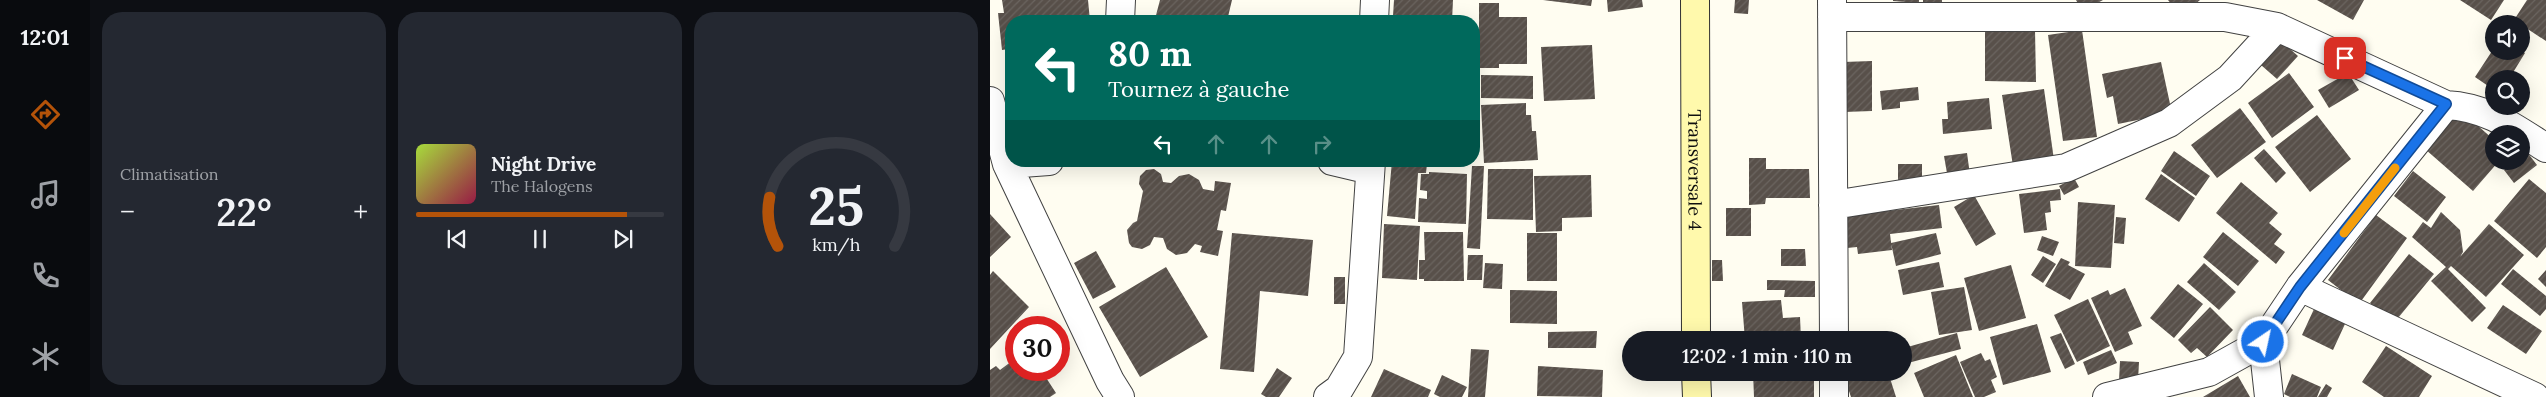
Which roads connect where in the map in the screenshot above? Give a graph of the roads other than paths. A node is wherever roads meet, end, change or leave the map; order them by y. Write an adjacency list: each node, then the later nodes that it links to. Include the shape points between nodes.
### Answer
1 (1121, 0): 5 (street)
2 (1375, 0): 6 (street)
3 (1695, 0): 16 (main road, Transversale 4)
4 (1832, 8): 7 (street, via 2225,17); 14 (street)
5 (1120, 15)
6 (1374, 15)
7 (2277, 27): 9 (street); 14 (street, via 2230,78 2169,123 2066,168)
8 (990, 101): 11 (street)
9 (2446, 104): 10 (street, via 2469,106 2502,120); 15 (street)
10 (2546, 148)
11 (1005, 157)
12 (1008, 167): 21 (street)
13 (1371, 167): 22 (street, via 1358,357 1339,389)
14 (1833, 205): 17 (street)
15 (2300, 287): 18 (street); 27 (street)
16 (1696, 331)
17 (1834, 331)
18 (2263, 342): 25 (street, via 2209,372); 26 (street)
19 (1696, 381): 23 (main road)
20 (1834, 381): 24 (street)
21 (1120, 397)
22 (1328, 397)
23 (1696, 397)
24 (1834, 397)
25 (2107, 397)
26 (2269, 397)
27 (2535, 397)

